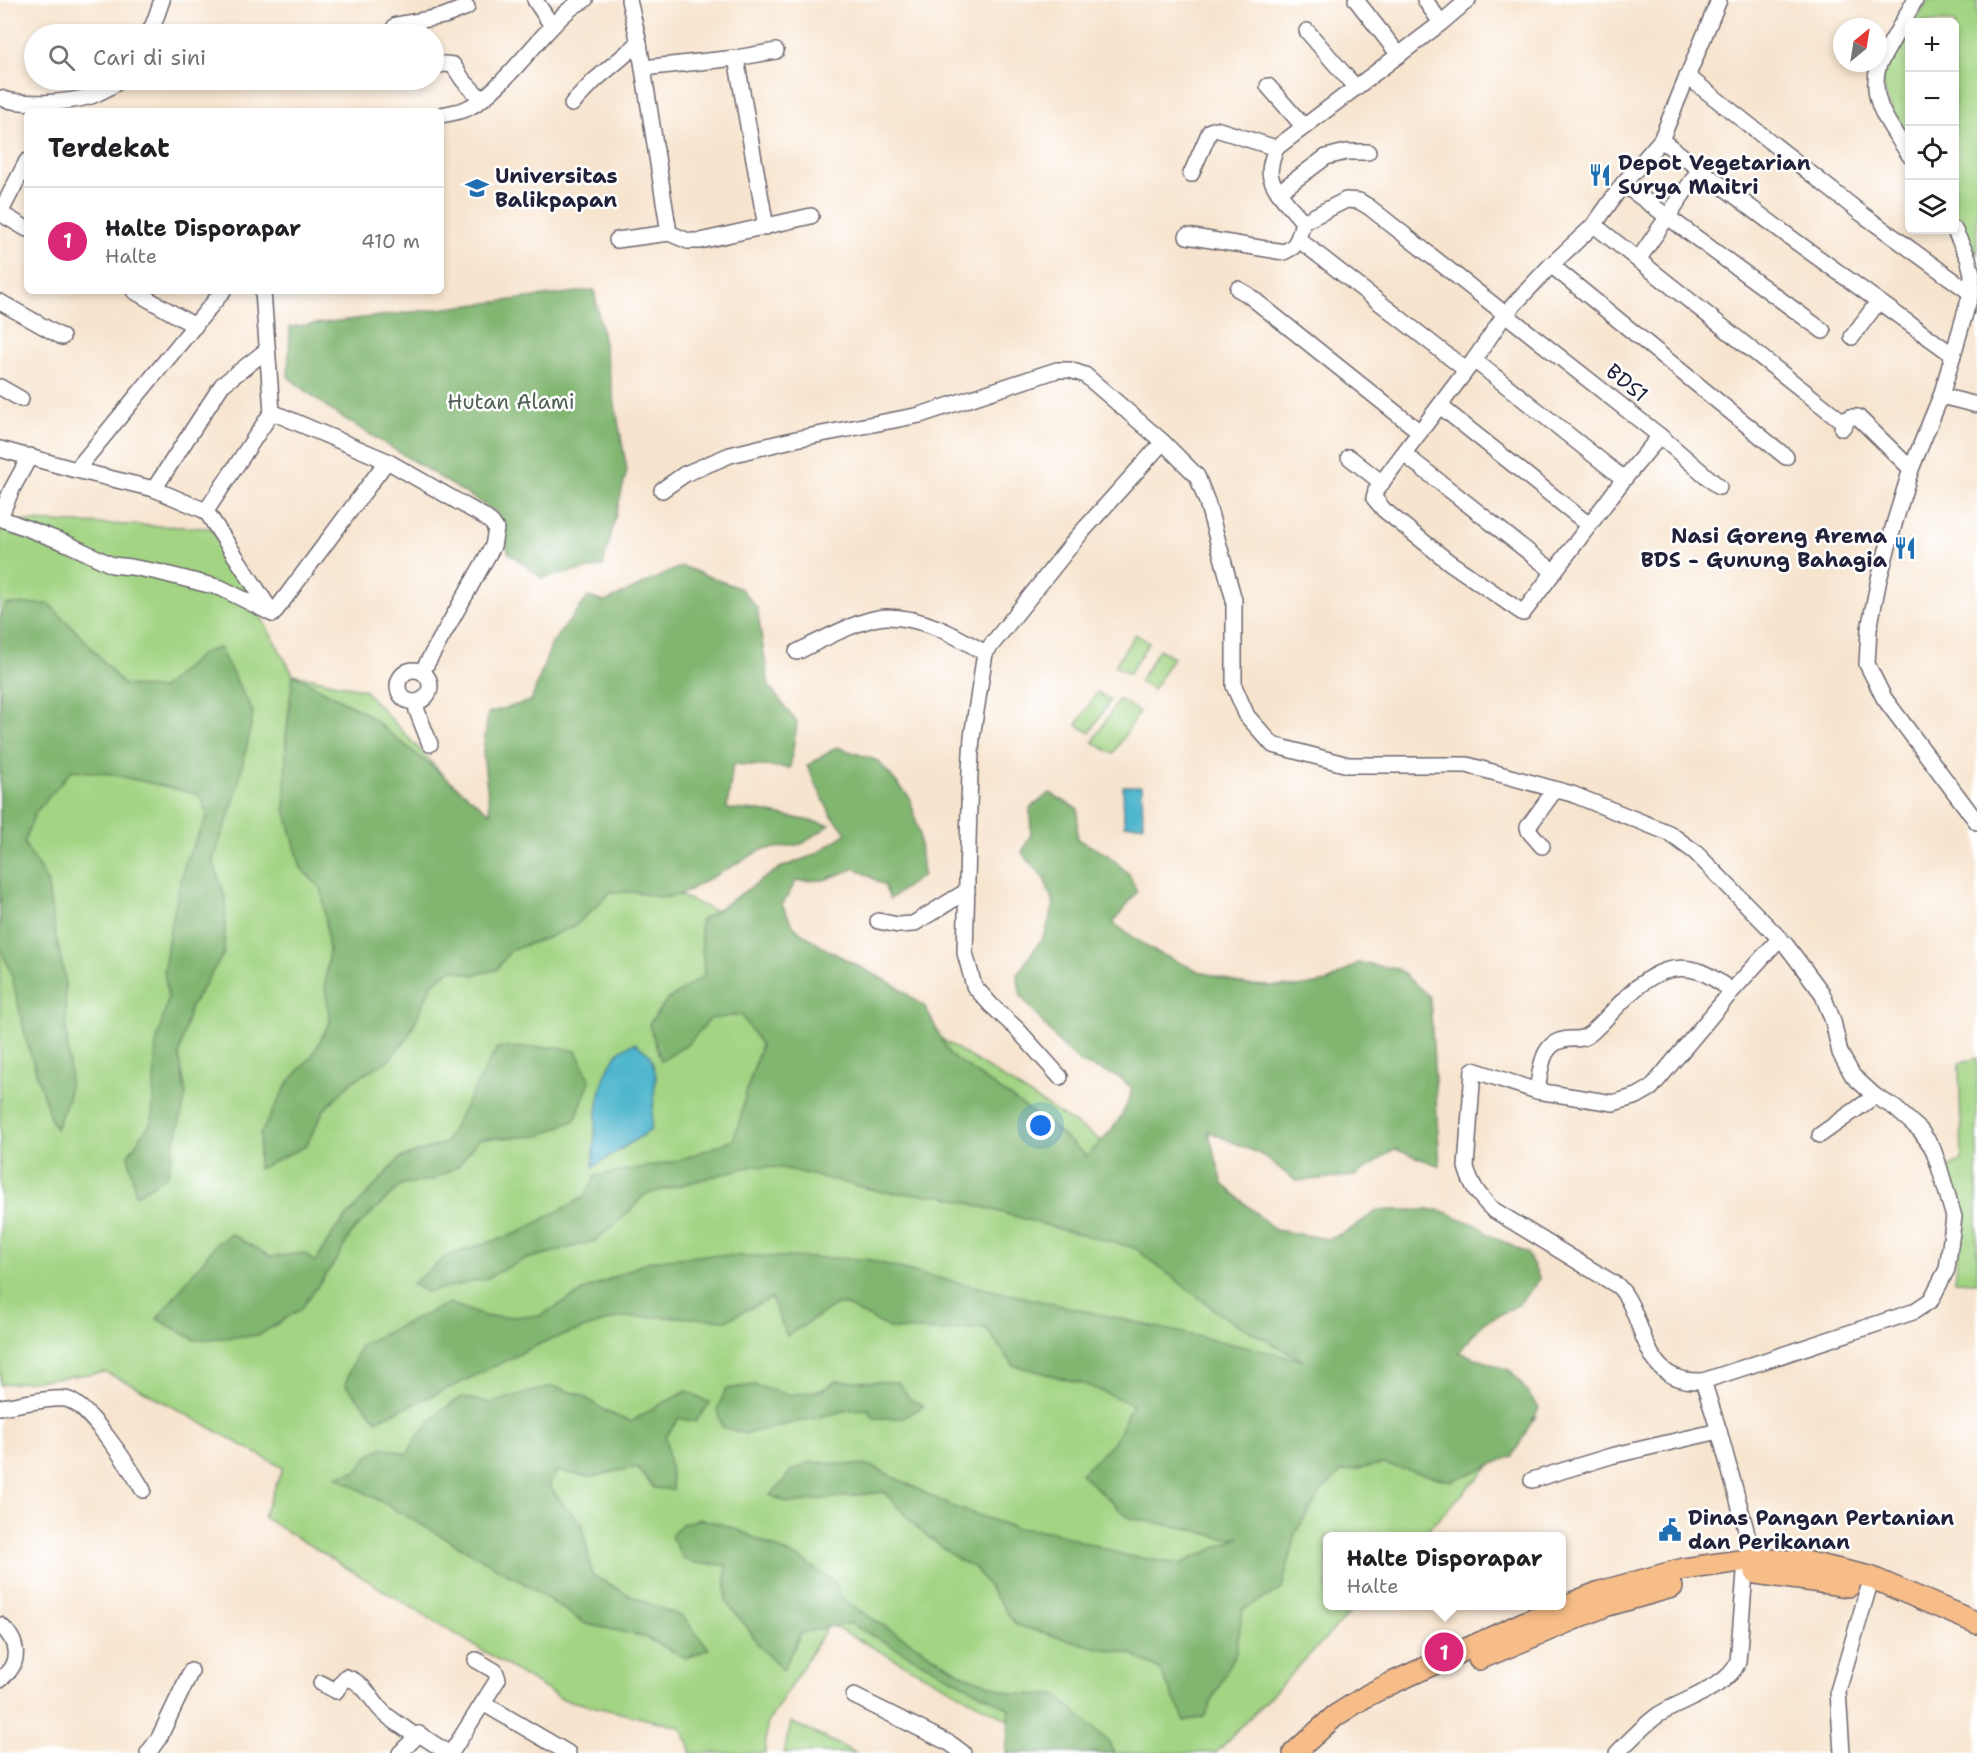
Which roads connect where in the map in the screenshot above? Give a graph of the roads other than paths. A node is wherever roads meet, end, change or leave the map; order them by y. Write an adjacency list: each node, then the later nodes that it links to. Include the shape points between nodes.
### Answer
1 (162, 0): 12 (street)
2 (535, 0): 14 (street)
3 (585, 0): 14 (street)
4 (629, 0): 16 (street)
5 (1356, 0): 18 (street)
6 (1425, 0): 11 (street)
7 (1468, 0): 11 (street)
8 (1719, 0): 22 (street)
9 (1915, 0): 34 (street, via 1879,64 1874,89)
10 (467, 7): 13 (street)
11 (1441, 23): 18 (street)
12 (153, 24)
13 (401, 24)
14 (552, 26): 26 (street)
15 (1307, 31): 24 (street)
16 (639, 43): 21 (street); 28 (street)
17 (776, 51): 19 (street)
18 (1399, 55): 24 (street)
19 (736, 58): 21 (street); 47 (street)
20 (444, 64): 26 (street, via 453,65)
21 (643, 69): 48 (street)
22 (1688, 76): 32 (street); 56 (street, via 1862,214)
23 (1268, 86): 31 (street)
24 (1356, 88): 31 (street)
25 (102, 90): 27 (street, via 82,97 40,102)
26 (481, 99): 30 (street, via 470,107)
27 (4, 100): 29 (street)
28 (572, 104)
29 (24, 112)
30 (444, 114)
31 (1304, 127): 33 (street)
32 (1661, 140): 37 (street); 39 (street)
33 (1276, 148): 38 (street, via 1216,129 1210,131); 40 (street, via 1270,177)
34 (1905, 148)
35 (1368, 152): 40 (street, via 1346,152 1326,158)
36 (24, 167): 41 (street)
37 (1700, 169): 43 (street); 61 (street)
38 (1191, 174)
39 (1623, 184): 43 (street); 45 (street)
40 (1279, 192): 44 (street)
41 (0, 213): 46 (street)
42 (811, 216): 47 (street)
43 (1668, 217): 53 (street); 64 (street)
44 (1303, 222): 51 (street); 62 (street, BDS1, via 1346,201 1359,201)
45 (1594, 225): 53 (street); 54 (street)
46 (24, 227)
47 (766, 227): 48 (street, via 700,241)
48 (669, 233): 52 (street)
49 (1956, 234): 56 (street, via 1972,274)
50 (1187, 236): 51 (street, via 1284,252)
51 (1298, 239): 69 (street)
52 (617, 240)
53 (1638, 260): 85 (street, via 1840,423 1858,417)
54 (1551, 265): 62 (street); 83 (street)
55 (1238, 289): 76 (street)
56 (1971, 293): 68 (street)
57 (139, 294): 63 (street)
58 (221, 294): 63 (street)
59 (263, 294): 67 (street)
60 (0, 302): 65 (street)
61 (1878, 302): 66 (street); 68 (street)
62 (1506, 313): 69 (street); 77 (street, BDS1)
63 (195, 326): 86 (street)
64 (1823, 332)
65 (62, 337)
66 (1852, 337)
67 (267, 350): 75 (street); 90 (street, via 222,385)
68 (1953, 355): 71 (street)
69 (1470, 365): 74 (street); 87 (street)
70 (0, 387): 72 (street)
71 (1941, 396): 73 (street); 85 (street)
72 (21, 399)
73 (1977, 405)
74 (1440, 406): 76 (street); 94 (street)
75 (272, 412): 84 (street); 92 (street)
76 (1420, 432): 80 (street)
77 (1660, 436): 87 (street); 89 (street, BDS1)
78 (1163, 442): 91 (street, via 1085,375 1057,370 920,415 730,455 685,474); 98 (street, via 1080,534); 102 (street, via 1197,476 1207,502 1234,600 1234,686 1247,716 1273,745 1348,765 1467,765)
79 (0, 449): 81 (street)
80 (1404, 454): 88 (street); 95 (street)
81 (30, 456): 86 (street); 93 (street)
82 (1349, 457): 88 (street)
83 (1786, 457)
84 (387, 461): 96 (street); 99 (street, via 483,516 496,529 493,546)
85 (1911, 469): 103 (street, via 1879,579 1867,664 1884,698)
86 (76, 470): 90 (street)
87 (1624, 479): 94 (street)
88 (1382, 483): 95 (street, via 1374,498 1384,510 1521,612 1525,612)
89 (1719, 487)
90 (154, 489): 92 (street)
91 (662, 490)
92 (206, 511): 96 (street)
93 (0, 518): 96 (street, via 112,565 221,588)
94 (1589, 525): 95 (street)
95 (1554, 572)
96 (273, 614)
97 (797, 652): 98 (street, via 852,626 885,617 916,620 950,632)
98 (986, 652): 105 (street, via 972,737)
99 (422, 672): 100 (street, via 429,680 430,690); 100 (street, via 408,671 398,682 402,697)
100 (416, 702): 101 (street)
101 (430, 744)
102 (1555, 789): 104 (street, via 1528,827); 107 (street, via 1669,833 1695,852)
103 (1977, 822)
104 (1542, 846)
105 (967, 891): 106 (street, via 913,924); 109 (street, via 965,953 974,986)
106 (878, 921)
107 (1780, 938): 108 (street); 111 (street, via 1822,993 1840,1053 1853,1076)
108 (1732, 991): 110 (street, via 1651,1088 1637,1096 1613,1102); 110 (street, via 1694,970 1679,968 1651,976 1588,1036 1550,1047 1541,1063)
109 (1060, 1077)
110 (1537, 1091): 113 (street, via 1473,1070 1466,1167 1478,1196 1492,1209 1618,1286 1630,1302 1655,1362 1665,1372 1684,1380)
111 (1875, 1096): 112 (street); 113 (street, via 1920,1130 1932,1147 1954,1217 1947,1269 1931,1300 1913,1312)
112 (1820, 1135)
113 (1704, 1381): 115 (street)
114 (0, 1407): 117 (street, via 62,1398 74,1401 118,1451)
115 (1719, 1431): 116 (street, via 1611,1456); 118 (street)
116 (1532, 1480)
117 (143, 1491)
118 (1749, 1566): 119 (highway, via 1765,1573); 120 (highway, via 1684,1569); 122 (highway, via 1805,1562 1870,1577); 138 (highway, via 1605,1606 1538,1633 1375,1704); 139 (street, via 1735,1670 1659,1715)
119 (1868, 1590): 124 (highway); 140 (street, via 1838,1690)
120 (1566, 1606)
121 (1555, 1610): 137 (highway, via 1368,1695 1335,1716)
122 (1977, 1623)
123 (0, 1625): 127 (street, via 10,1635 16,1654 14,1664)
124 (1977, 1639)
125 (477, 1660): 130 (street, via 498,1677)
126 (191, 1671): 132 (street)
127 (0, 1679)
128 (321, 1683): 131 (street, via 336,1691 348,1677 364,1688 385,1714)
129 (854, 1696): 136 (street)
130 (483, 1704): 134 (street); 135 (street)
131 (415, 1736): 133 (street); 134 (street, via 419,1734)
132 (148, 1753)
133 (400, 1753)
134 (449, 1753)
135 (568, 1753)
136 (963, 1753)
137 (1294, 1753)
138 (1310, 1753)
139 (1617, 1753)
140 (1842, 1753)

